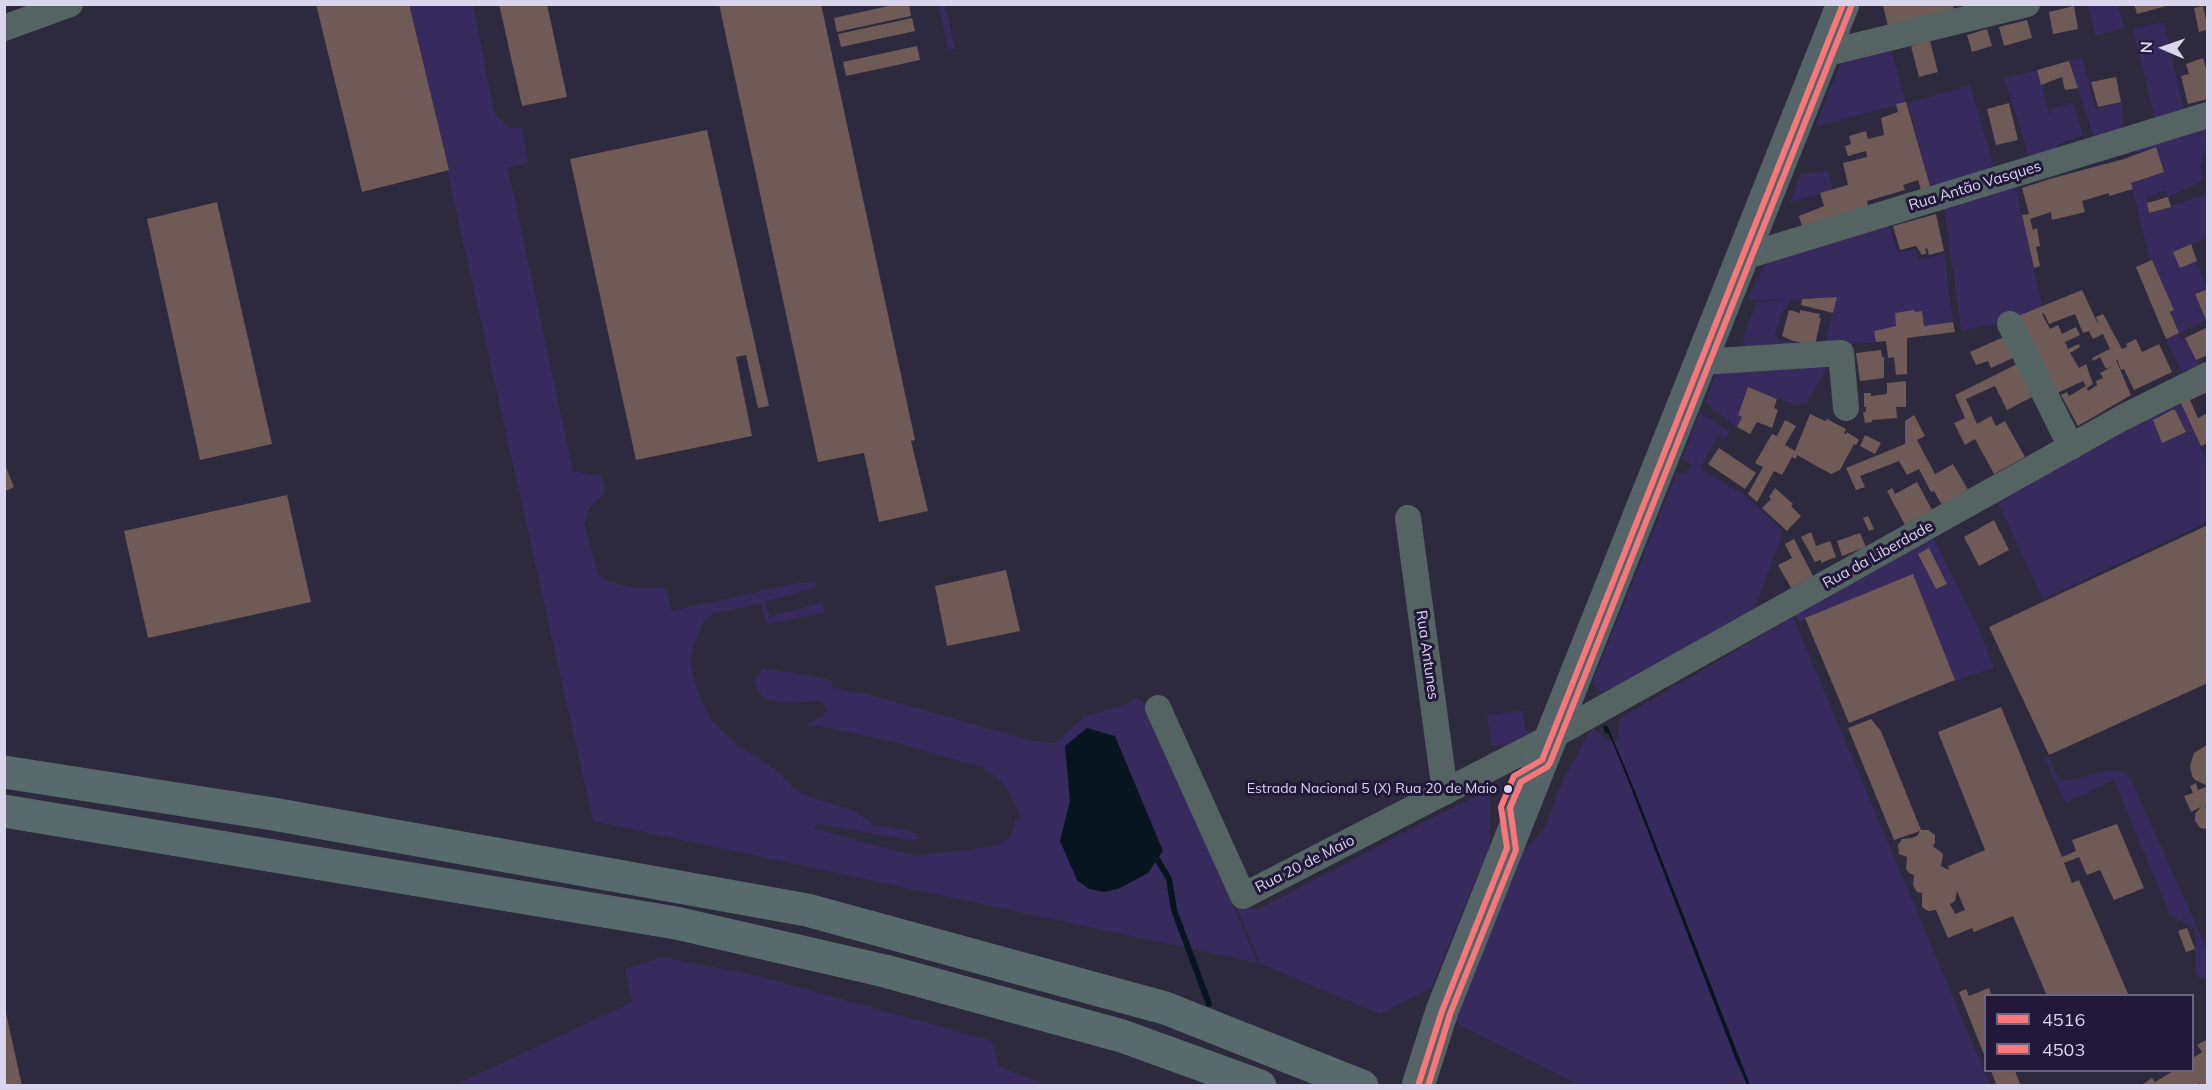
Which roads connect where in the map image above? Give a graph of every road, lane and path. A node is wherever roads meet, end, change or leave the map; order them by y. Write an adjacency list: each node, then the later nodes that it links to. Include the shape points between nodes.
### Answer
1 (70, 4): 4 (street)
2 (1843, 4): 5 (main road)
3 (2027, 4): 5 (street)
4 (4, 28)
5 (1823, 54): 7 (main road)
6 (2208, 115): 7 (street, Rua Antão Vasques)
7 (1743, 257): 9 (main road)
8 (2010, 324): 12 (street)
9 (1701, 363): 11 (street, via 1841,353); 15 (main road)
10 (2208, 375): 12 (street, Rua da Liberdade)
11 (1845, 408)
12 (2071, 447): 15 (street, Rua da Liberdade)
13 (1408, 518): 17 (street, Rua Antunes)
14 (1158, 708): 17 (street, Rua 20 de Maio, via 1243,896)
15 (1551, 737): 17 (street, Rua 20 de Maio); 21 (main road, via 1442,1011)
16 (4, 772): 20 (highway, via 273,814 807,910 1165,1008)
17 (1445, 792)
18 (4, 811): 19 (highway, via 676,923 885,971 1122,1036)
19 (1260, 1086)
20 (1362, 1086)
21 (1418, 1086)

